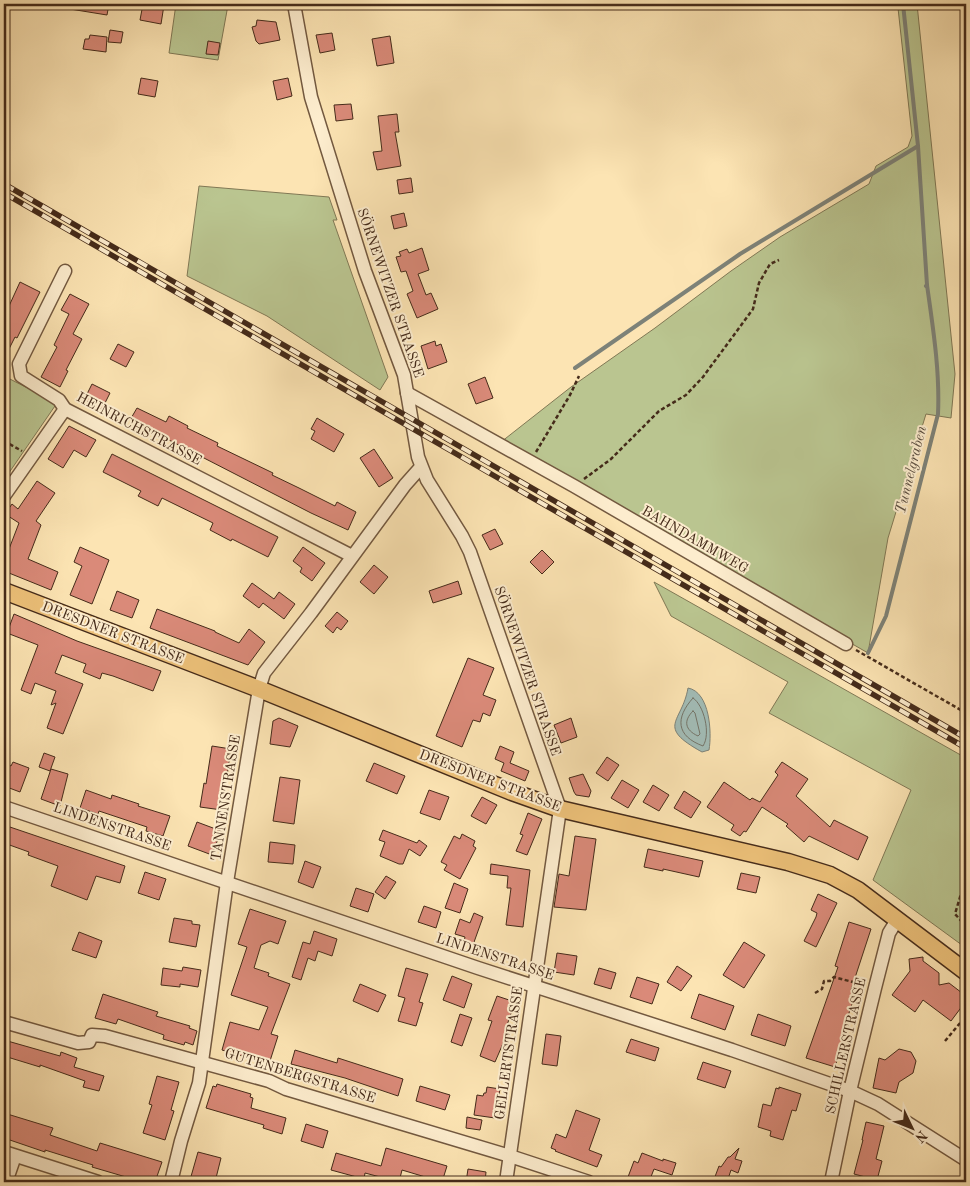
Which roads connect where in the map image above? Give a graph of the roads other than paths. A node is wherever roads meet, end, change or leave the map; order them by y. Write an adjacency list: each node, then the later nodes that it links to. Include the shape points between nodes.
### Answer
1 (294, 4): 3 (street, SÖRNEWITZER STRASSE, via 311,97 365,271)
2 (65, 270): 4 (street, HEINRICHSTRASSE, via 20,364 21,376 59,400)
3 (408, 393): 5 (street, SÖRNEWITZER STRASSE); 9 (street, BAHNDAMMWEG)
4 (65, 409): 6 (street); 7 (street, HEINRICHSTRASSE)
5 (421, 468): 7 (street, TANNENSTRASSE); 12 (street, SÖRNEWITZER STRASSE, via 470,552)
6 (4, 496)
7 (352, 556): 10 (street, TANNENSTRASSE, via 264,673)
8 (4, 591): 10 (main road, DRESDNER STRASSE)
9 (846, 644)
10 (259, 689): 12 (main road, DRESDNER STRASSE); 13 (street, TANNENSTRASSE)
11 (4, 807): 13 (street, LINDENSTRASSE)
12 (560, 809): 14 (main road, DRESDNER STRASSE, via 816,870 844,881); 16 (street, GELLERTSTRASSE)
13 (227, 882): 16 (street, LINDENSTRASSE); 18 (street, TANNENSTRASSE)
14 (897, 920): 15 (main road, DRESDNER STRASSE); 19 (street, SCHILLERSTRASSE, via 889,933)
15 (966, 972)
16 (534, 986): 19 (street, LINDENSTRASSE); 21 (street, GELLERTSTRASSE)
17 (4, 1022): 18 (street, GUTENBERGSTRASSE, via 78,1043 90,1042 92,1034 105,1036)
18 (203, 1063): 21 (street, GUTENBERGSTRASSE); 25 (street, TANNENSTRASSE)
19 (850, 1091): 22 (street, LINDENSTRASSE, via 878,1104); 28 (street, SCHILLERSTRASSE)
20 (10, 1154): 23 (street); 24 (street)
21 (510, 1156): 26 (street, GELLERTSTRASSE); 27 (street, GUTENBERGSTRASSE)
22 (966, 1160)
23 (6, 1182)
24 (98, 1182)
25 (171, 1182)
26 (506, 1182)
27 (589, 1182)
28 (831, 1182)

